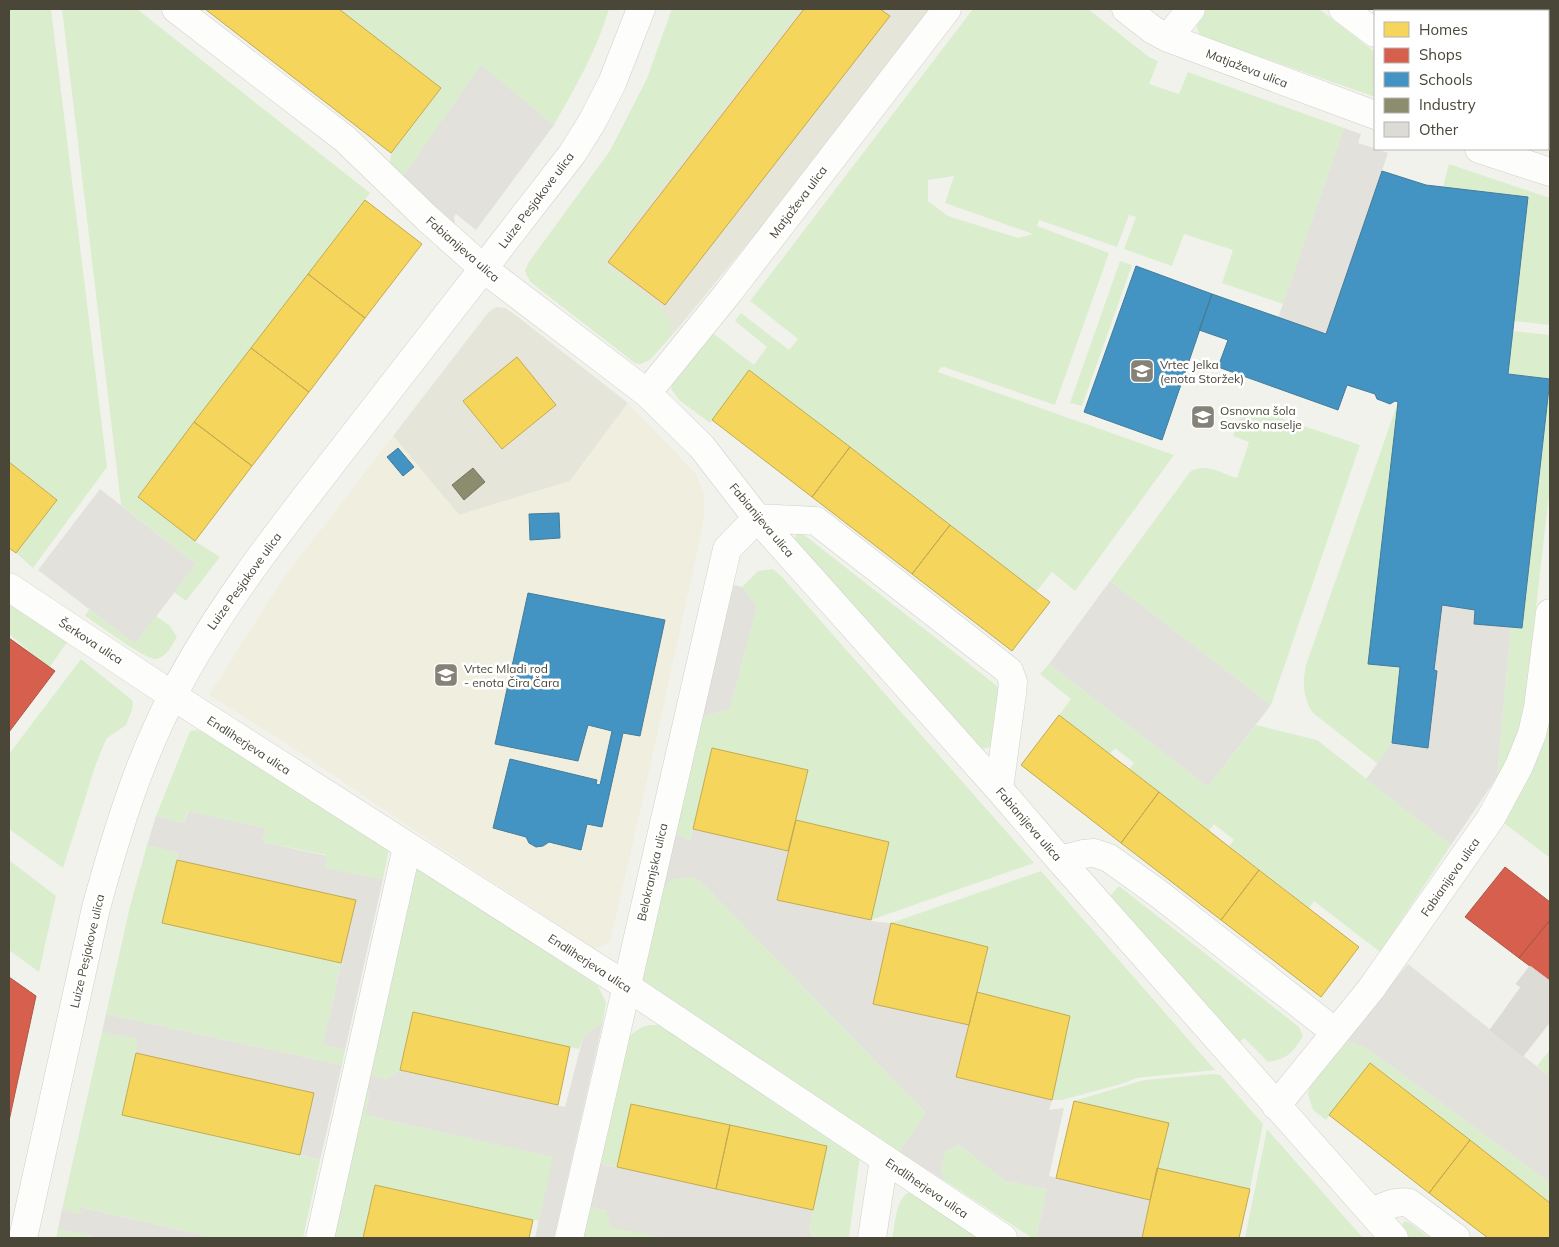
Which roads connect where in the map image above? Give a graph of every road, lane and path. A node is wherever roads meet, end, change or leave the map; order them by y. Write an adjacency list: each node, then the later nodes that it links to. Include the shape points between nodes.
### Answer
1 (176, 9): 13 (street, Fabianijeva ulica, via 345,139)
2 (641, 9): 13 (street, Luize Pesjakove ulica, via 612,83 592,122 572,154)
3 (947, 9): 14 (street, Matjaževa ulica)
4 (1126, 9): 8 (street, Matjaževa ulica)
5 (1190, 9): 8 (street)
6 (1343, 9): 7 (street)
7 (1374, 32)
8 (1168, 38): 9 (street, Matjaževa ulica)
9 (1374, 115)
10 (1483, 150): 12 (street)
11 (1523, 150): 12 (street)
12 (1548, 167)
13 (484, 268): 14 (street, Fabianijeva ulica); 18 (street, Luize Pesjakove ulica, via 272,542 209,630)
14 (647, 393): 15 (street, Fabianijeva ulica, via 702,447)
15 (757, 518): 19 (street, Fabianijeva ulica); 19 (street, via 816,520 1009,671 1013,682); 22 (street, Belokranjska ulica, via 727,549)
16 (9, 587): 18 (street, Šerkova ulica)
17 (1550, 613): 23 (street, Fabianijeva ulica, via 1538,708 1519,766 1475,842 1371,989)
18 (172, 696): 20 (street, Endliherjeva ulica); 27 (street, Luize Pesjakove ulica, via 119,828 96,908)
19 (999, 789): 21 (street, Fabianijeva ulica)
20 (407, 847): 22 (street, Endliherjeva ulica); 28 (street)
21 (1060, 860): 23 (street, via 1094,853 1108,858); 24 (street, Fabianijeva ulica)
22 (626, 986): 25 (street, Endliherjeva ulica); 29 (street, Belokranjska ulica)
23 (1335, 1032): 24 (street, Fabianijeva ulica)
24 (1276, 1106): 26 (street, Fabianijeva ulica)
25 (884, 1159): 30 (street); 31 (street, Endliherjeva ulica)
26 (1372, 1212): 32 (street, Fabianijeva ulica); 33 (street, via 1404,1202)
27 (23, 1238)
28 (320, 1238)
29 (569, 1238)
30 (872, 1238)
31 (1003, 1238)
32 (1394, 1238)
33 (1456, 1238)

